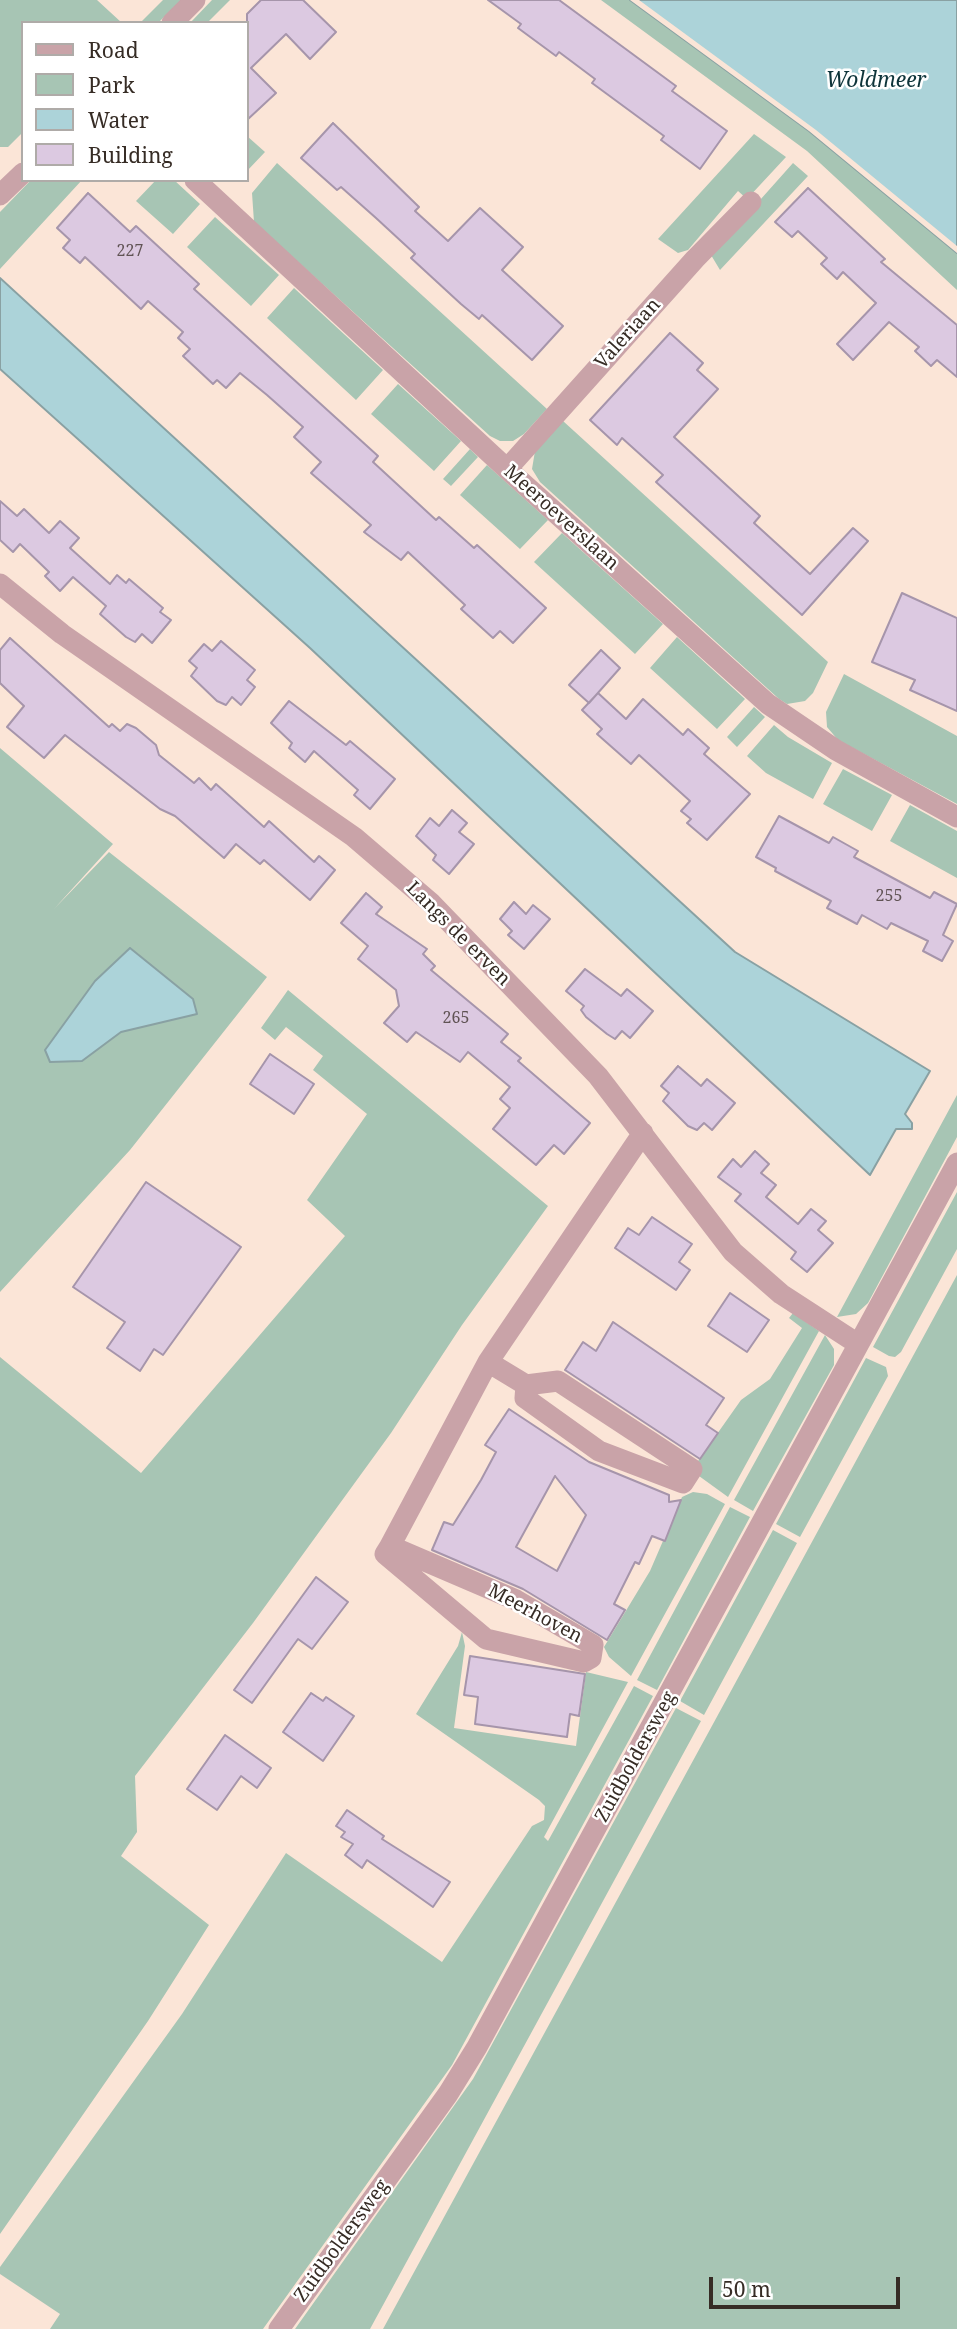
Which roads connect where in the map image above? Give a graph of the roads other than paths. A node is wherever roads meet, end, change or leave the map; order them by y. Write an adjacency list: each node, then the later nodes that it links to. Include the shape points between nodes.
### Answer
1 (195, 0): 2 (street)
2 (174, 21)
3 (197, 182): 5 (street, Meeroeverslaan)
4 (751, 202): 5 (street, Valeriaan)
5 (507, 469): 7 (street, Meeroeverslaan, via 768,704 836,750)
6 (0, 584): 8 (street, Langs de erven, via 62,634 354,837 422,895 598,1076)
7 (957, 817)
8 (643, 1133): 10 (street, Langs de erven, via 733,1252 781,1294); 11 (street)
9 (957, 1163): 10 (street, Zuidboldersweg)
10 (858, 1344): 14 (street, Zuidboldersweg, via 463,2072)
11 (488, 1362): 12 (street); 13 (street)
12 (526, 1385): 12 (street, via 525,1398 599,1451 683,1483 692,1469 558,1381)
13 (390, 1546): 13 (street, Meerhoven, via 385,1554 485,1639 584,1662 592,1658 593,1645 516,1600)
14 (279, 2329)

